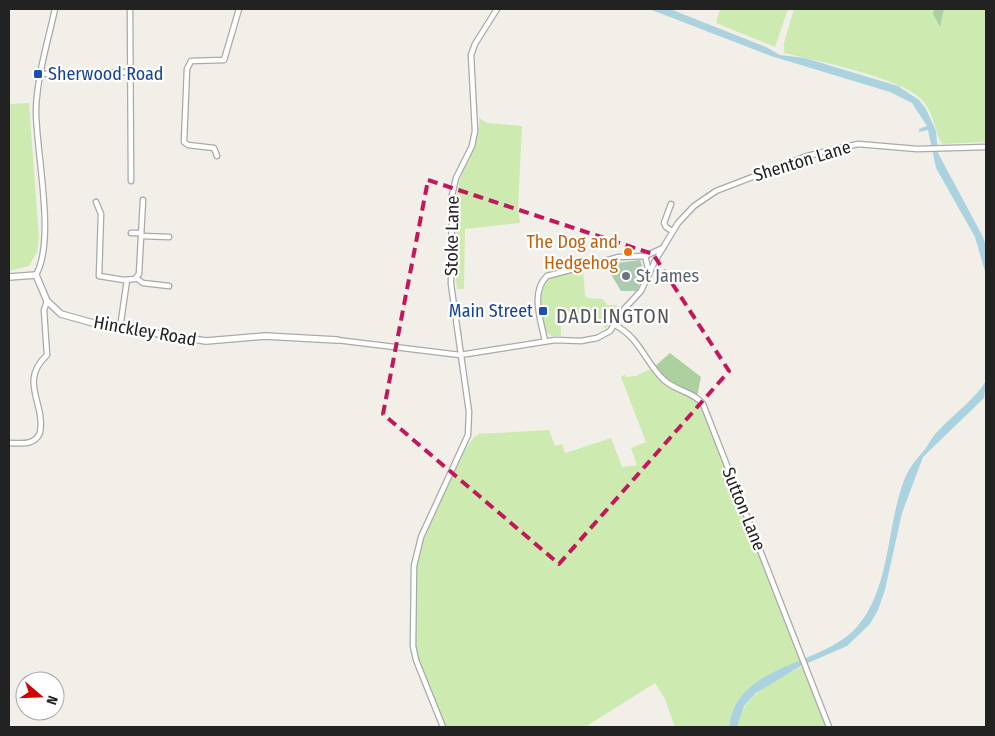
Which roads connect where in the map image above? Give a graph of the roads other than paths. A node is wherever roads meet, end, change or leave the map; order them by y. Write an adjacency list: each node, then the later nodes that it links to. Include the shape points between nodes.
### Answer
1 (55, 9): 6 (street)
2 (130, 9): 5 (street)
3 (239, 9): 8 (street, via 224,60 191,61 187,69 184,142 214,148)
4 (497, 9): 32 (street, Stoke Lane, via 471,55 475,131 452,195 451,284)
5 (129, 72): 6 (street); 9 (street)
6 (41, 74): 22 (street, via 36,109 45,240 42,263)
7 (986, 147): 15 (street, Shenton Lane, via 930,149 858,144 807,156 716,191 694,206)
8 (217, 156)
9 (131, 181)
10 (143, 200): 17 (street)
11 (96, 202): 25 (street, via 102,214 99,276)
12 (672, 204): 14 (street)
13 (663, 207): 14 (street)
14 (669, 210): 15 (street, via 664,223)
15 (672, 231): 19 (street, Shenton Lane)
16 (131, 232): 17 (street)
17 (141, 234): 18 (street); 24 (street)
18 (169, 237)
19 (663, 248): 20 (street); 21 (street, Shenton Lane)
20 (645, 256): 21 (street); 31 (street, via 619,257 546,276 537,297)
21 (649, 273): 28 (street, via 641,291)
22 (36, 275): 23 (street); 27 (street)
23 (9, 276)
24 (136, 278): 25 (street); 26 (street, via 143,283)
25 (127, 280): 29 (street)
26 (169, 286)
27 (46, 301): 29 (street, Hinckley Road, via 61,314); 33 (street, via 47,355 34,372 40,433 30,443)
28 (615, 325): 31 (street, via 606,335 590,340); 35 (street, Sutton Lane, via 634,338 664,380 697,396 703,404)
29 (120, 328): 30 (street, Hinckley Road, via 206,341 265,336)
30 (337, 340): 32 (street, Hinckley Road)
31 (545, 341): 32 (street, Hinckley Road)
32 (460, 355): 34 (street, Stoke Lane, via 469,412 468,435 421,537 414,566 413,646)
33 (9, 443)
34 (443, 727)
35 (829, 727)

